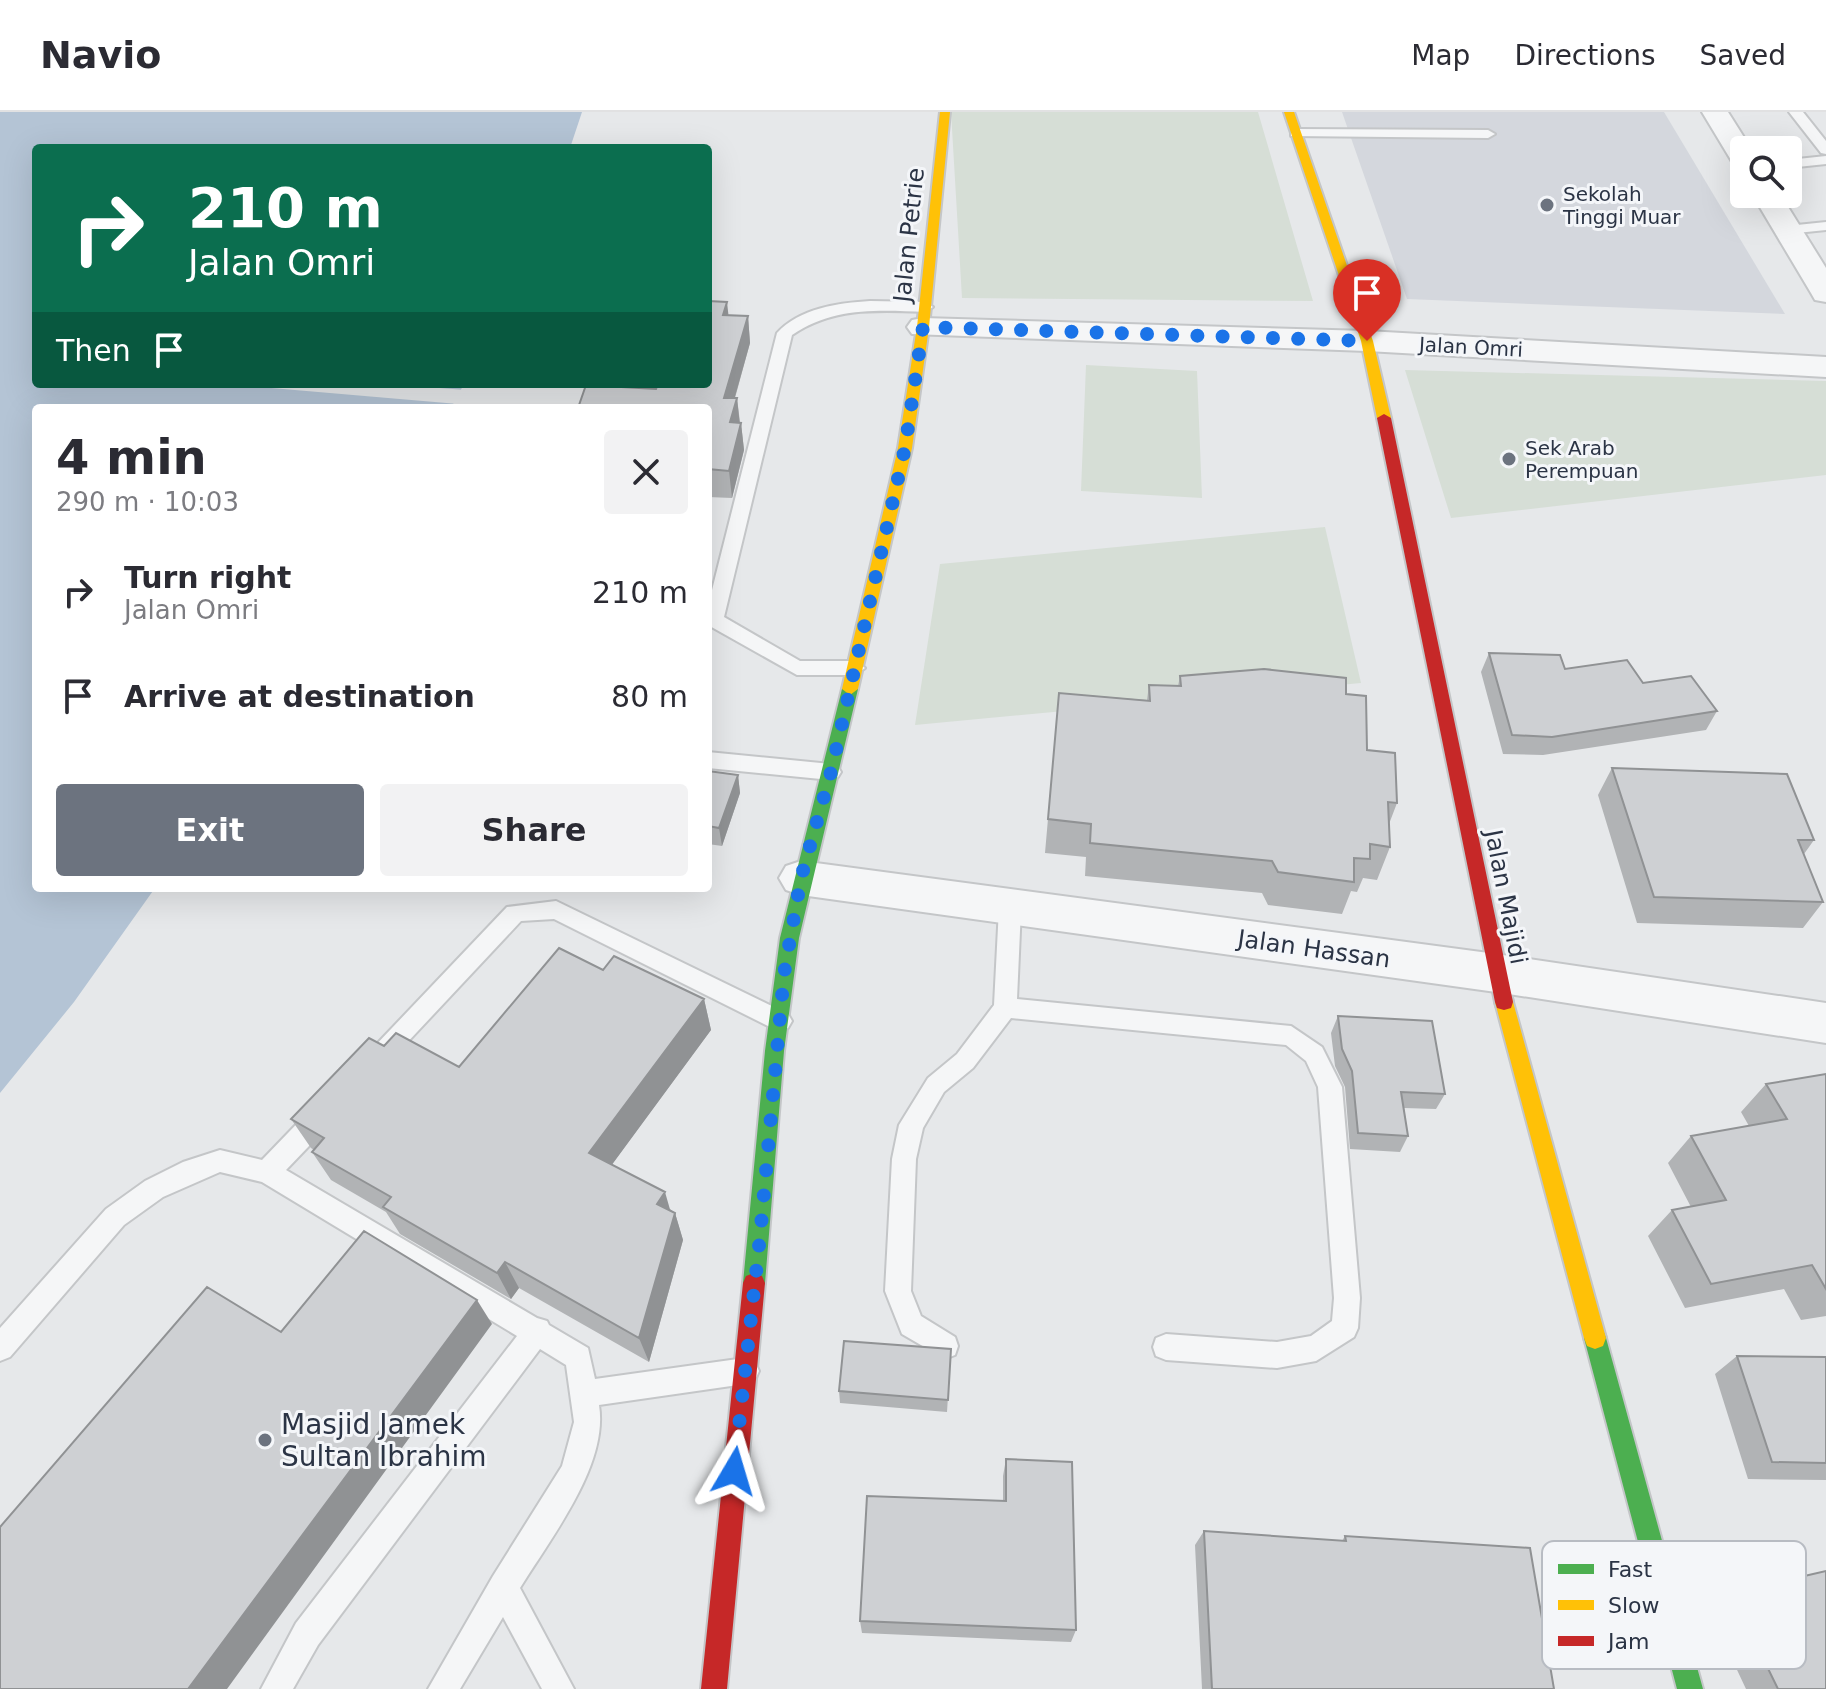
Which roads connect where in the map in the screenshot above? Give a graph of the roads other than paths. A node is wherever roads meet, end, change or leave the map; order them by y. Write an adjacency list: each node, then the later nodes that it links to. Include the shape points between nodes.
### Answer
1 (945, 112): 15 (street, Jalan Petrie)
2 (1289, 112): 5 (street, Jalan Majidi)
3 (1715, 112): 7 (street)
4 (1796, 112): 8 (lane)
5 (1296, 133): 6 (lane); 16 (street, Jalan Majidi)
6 (1488, 134)
7 (1730, 136)
8 (1826, 150)
9 (1826, 160): 10 (lane)
10 (1802, 163)
11 (1774, 208): 13 (street)
12 (1826, 226): 13 (lane)
13 (1787, 230): 14 (street)
14 (1826, 293)
15 (924, 317): 16 (street, Jalan Omri); 18 (street, Jalan Petrie, via 905,448); 18 (lane, via 870,305 799,322 785,333 714,620 797,668)
16 (1367, 341): 17 (street, Jalan Omri); 23 (street, Jalan Majidi)
17 (1826, 367)
18 (855, 668): 20 (street, Jalan Petrie)
19 (712, 760): 20 (lane)
20 (831, 772): 21 (street, Jalan Petrie)
21 (801, 878): 22 (street, Jalan Hassan); 25 (street, Jalan Petrie)
22 (1010, 908): 23 (street, Jalan Hassan); 24 (lane)
23 (1496, 973): 26 (street, Jalan Hassan); 36 (street, Jalan Majidi)
24 (1005, 1008): 31 (lane, via 965,1061 936,1085 911,1125 904,1159 898,1291 911,1325); 32 (lane, via 1291,1036 1314,1054 1331,1102 1345,1328 1316,1348 1277,1355)
25 (780, 1021): 27 (lane, via 556,910 538,910 515,913); 34 (street, Jalan Petrie)
26 (1826, 1023)
27 (366, 1070)
28 (333, 1104): 29 (lane)
29 (267, 1172): 30 (lane); 33 (lane, via 220,1161 154,1189 115,1217)
30 (538, 1330): 35 (lane, via 578,1357); 39 (lane, via 307,1634)
31 (945, 1346)
32 (1166, 1347)
33 (0, 1348)
34 (746, 1371): 35 (lane); 42 (street, Jalan Petrie)
35 (584, 1394): 37 (lane, via 588,1422 574,1472)
36 (1650, 1541)
37 (503, 1586): 40 (lane); 41 (lane)
38 (1685, 1669): 43 (street, Jalan Majidi)
39 (276, 1689)
40 (443, 1689)
41 (559, 1689)
42 (714, 1689)
43 (1690, 1689)

